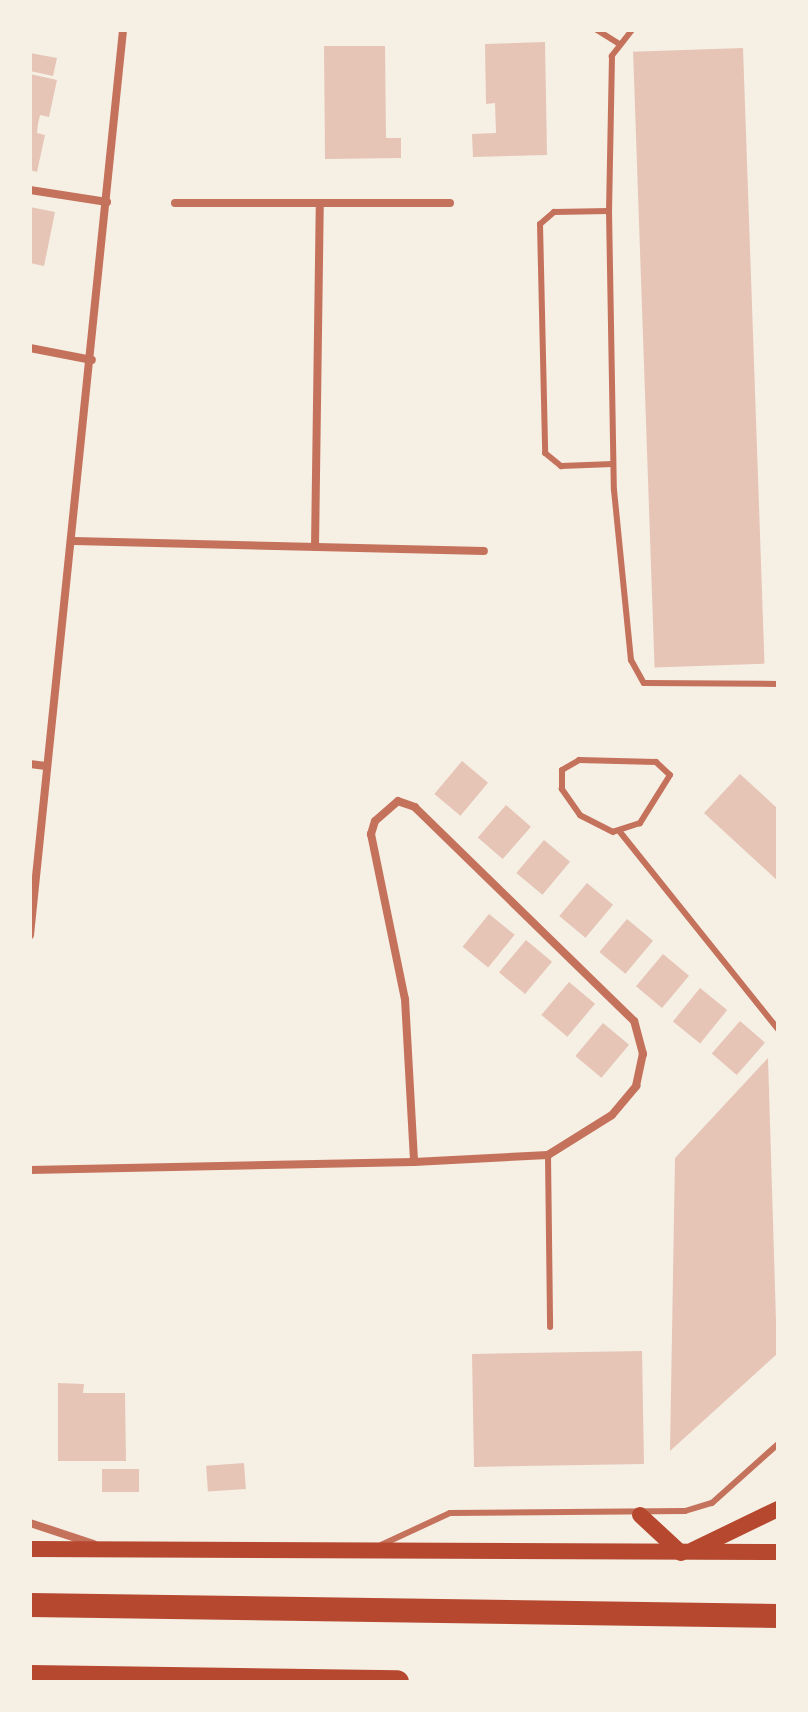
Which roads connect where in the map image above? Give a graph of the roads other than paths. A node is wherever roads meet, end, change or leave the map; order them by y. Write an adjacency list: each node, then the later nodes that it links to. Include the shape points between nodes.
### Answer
1 (123, 30): 6 (street)
2 (597, 30): 4 (lane)
3 (632, 30): 4 (lane)
4 (618, 43): 10 (lane, via 612,56)
5 (30, 190): 6 (street)
6 (107, 202): 12 (street)
7 (175, 203): 9 (street)
8 (450, 203): 9 (street)
9 (320, 204): 15 (street)
10 (609, 211): 13 (lane); 13 (lane, via 547,213 541,239 545,453 561,466)
11 (30, 348): 12 (street)
12 (92, 360): 14 (street)
13 (613, 464): 17 (lane, via 635,674 644,683 671,686)
14 (74, 541): 15 (street); 19 (street)
15 (315, 547): 16 (street)
16 (484, 551)
17 (778, 684)
18 (30, 764): 19 (street)
19 (46, 766): 21 (street)
20 (620, 832): 20 (lane, via 640,823 659,801 669,782 668,768 656,762 570,763 560,779 574,810 606,830); 22 (lane)
21 (30, 935)
22 (778, 1029)
23 (548, 1155): 24 (street); 24 (street, via 585,1135 636,1086 643,1054 634,1021 415,807 398,801 375,821 371,834 405,999); 26 (lane)
24 (414, 1162): 25 (street)
25 (30, 1170)
26 (550, 1327)
27 (778, 1444): 29 (lane, via 712,1503)
28 (778, 1509): 35 (main road)
29 (640, 1515): 33 (lane, via 450,1513); 35 (main road)
30 (30, 1523): 32 (street)
31 (30, 1549): 32 (main road)
32 (114, 1549): 33 (main road)
33 (373, 1549): 35 (main road)
34 (778, 1552): 35 (main road)
35 (684, 1553)
36 (30, 1605): 37 (highway)
37 (778, 1616)
38 (30, 1677): 39 (highway)
39 (397, 1682)

